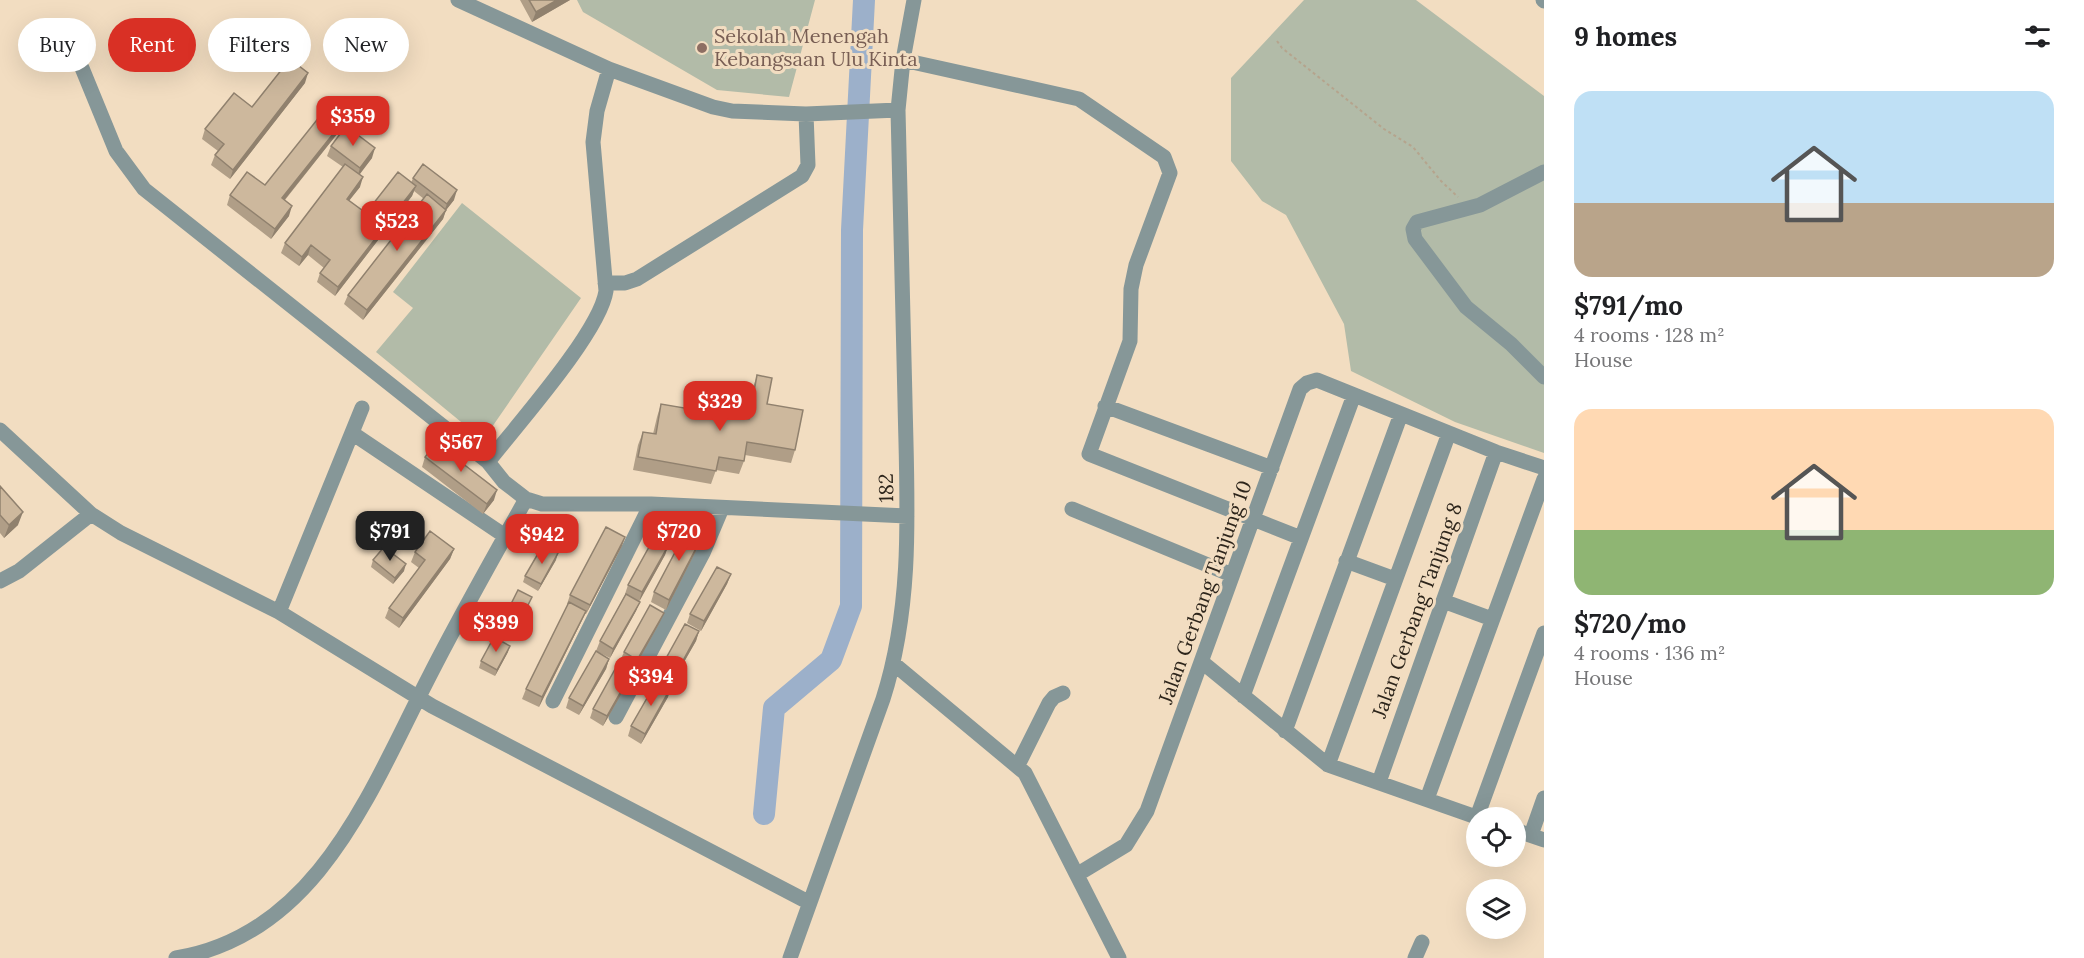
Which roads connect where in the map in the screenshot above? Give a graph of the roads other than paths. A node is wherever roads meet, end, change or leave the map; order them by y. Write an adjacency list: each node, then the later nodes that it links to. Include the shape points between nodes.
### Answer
1 (458, 0): 3 (street)
2 (914, 0): 4 (street, 182)
3 (477, 4): 5 (street)
4 (903, 60): 7 (street, 182); 13 (street, via 1079,99 1164,157 1170,173 1136,265 1131,289 1130,341)
5 (609, 69): 8 (street, via 713,107); 10 (street, via 593,142)
6 (84, 72): 20 (street, via 116,151 144,189)
7 (898, 110): 8 (street); 29 (street, 182)
8 (806, 114): 10 (street, via 808,165 802,176 637,279)
9 (1544, 172): 11 (street, via 1480,205 1417,222 1413,229 1415,239 1466,308)
10 (605, 283): 20 (street, via 604,303 598,315)
11 (1544, 377)
12 (1354, 395): 15 (street); 21 (street, Jalan Gerbang Tanjung 10, via 1317,380 1306,383 1300,389); 32 (street)
13 (1105, 406): 21 (street, Jalan Gerbang Tanjung 10); 30 (street, via 1088,451 1093,457)
14 (362, 408): 17 (street)
15 (1401, 414): 18 (street); 33 (street)
16 (0, 430): 28 (street)
17 (351, 433): 31 (street); 38 (street)
18 (1449, 433): 19 (street); 35 (street)
19 (1496, 452): 22 (street); 37 (street, Jalan Gerbang Tanjung 8)
20 (488, 462): 24 (street, via 504,482)
21 (1272, 468): 30 (street, Jalan Gerbang Tanjung 10)
22 (1544, 468)
23 (1544, 478): 39 (street)
24 (526, 499): 25 (street, via 565,505); 31 (street)
25 (651, 504): 26 (street); 46 (street)
26 (722, 508): 29 (street); 47 (street, via 693,574)
27 (1072, 509): 34 (street)
28 (91, 514): 36 (street, via 20,572); 38 (street, via 120,533)
29 (907, 516): 43 (street, 182)
30 (1251, 520): 32 (street); 34 (street, Jalan Gerbang Tanjung 10)
31 (505, 536): 60 (street, via 345,836 312,879 280,911)
32 (1301, 538): 45 (street)
33 (1346, 561): 35 (street); 48 (street)
34 (1232, 574): 42 (street, Jalan Gerbang Tanjung 10)
35 (1395, 579): 50 (street)
36 (0, 581)
37 (1443, 601): 39 (street); 51 (street, Jalan Gerbang Tanjung 8)
38 (279, 612): 58 (street, via 432,706)
39 (1492, 619): 53 (street)
40 (1544, 633): 41 (street)
41 (1539, 659): 54 (street)
42 (1202, 662): 45 (street); 57 (street, Jalan Gerbang Tanjung 10, via 1147,812 1133,836 1114,854)
43 (894, 664): 49 (street); 58 (street, 182)
44 (1063, 693): 49 (street, via 1049,703)
45 (1243, 696): 48 (street)
46 (553, 701)
47 (616, 717)
48 (1285, 731): 50 (street)
49 (1018, 765): 57 (street, via 1030,780)
50 (1328, 765): 51 (street)
51 (1379, 782): 53 (street)
52 (1544, 798): 56 (street)
53 (1427, 799): 55 (street)
54 (1482, 807)
55 (1466, 813)
56 (1537, 838)
57 (1078, 874): 63 (street)
58 (808, 902): 62 (street, 182)
59 (1422, 942): 64 (street)
60 (210, 956): 61 (street)
61 (176, 958)
62 (790, 958)
63 (1119, 958)
64 (1415, 958)

